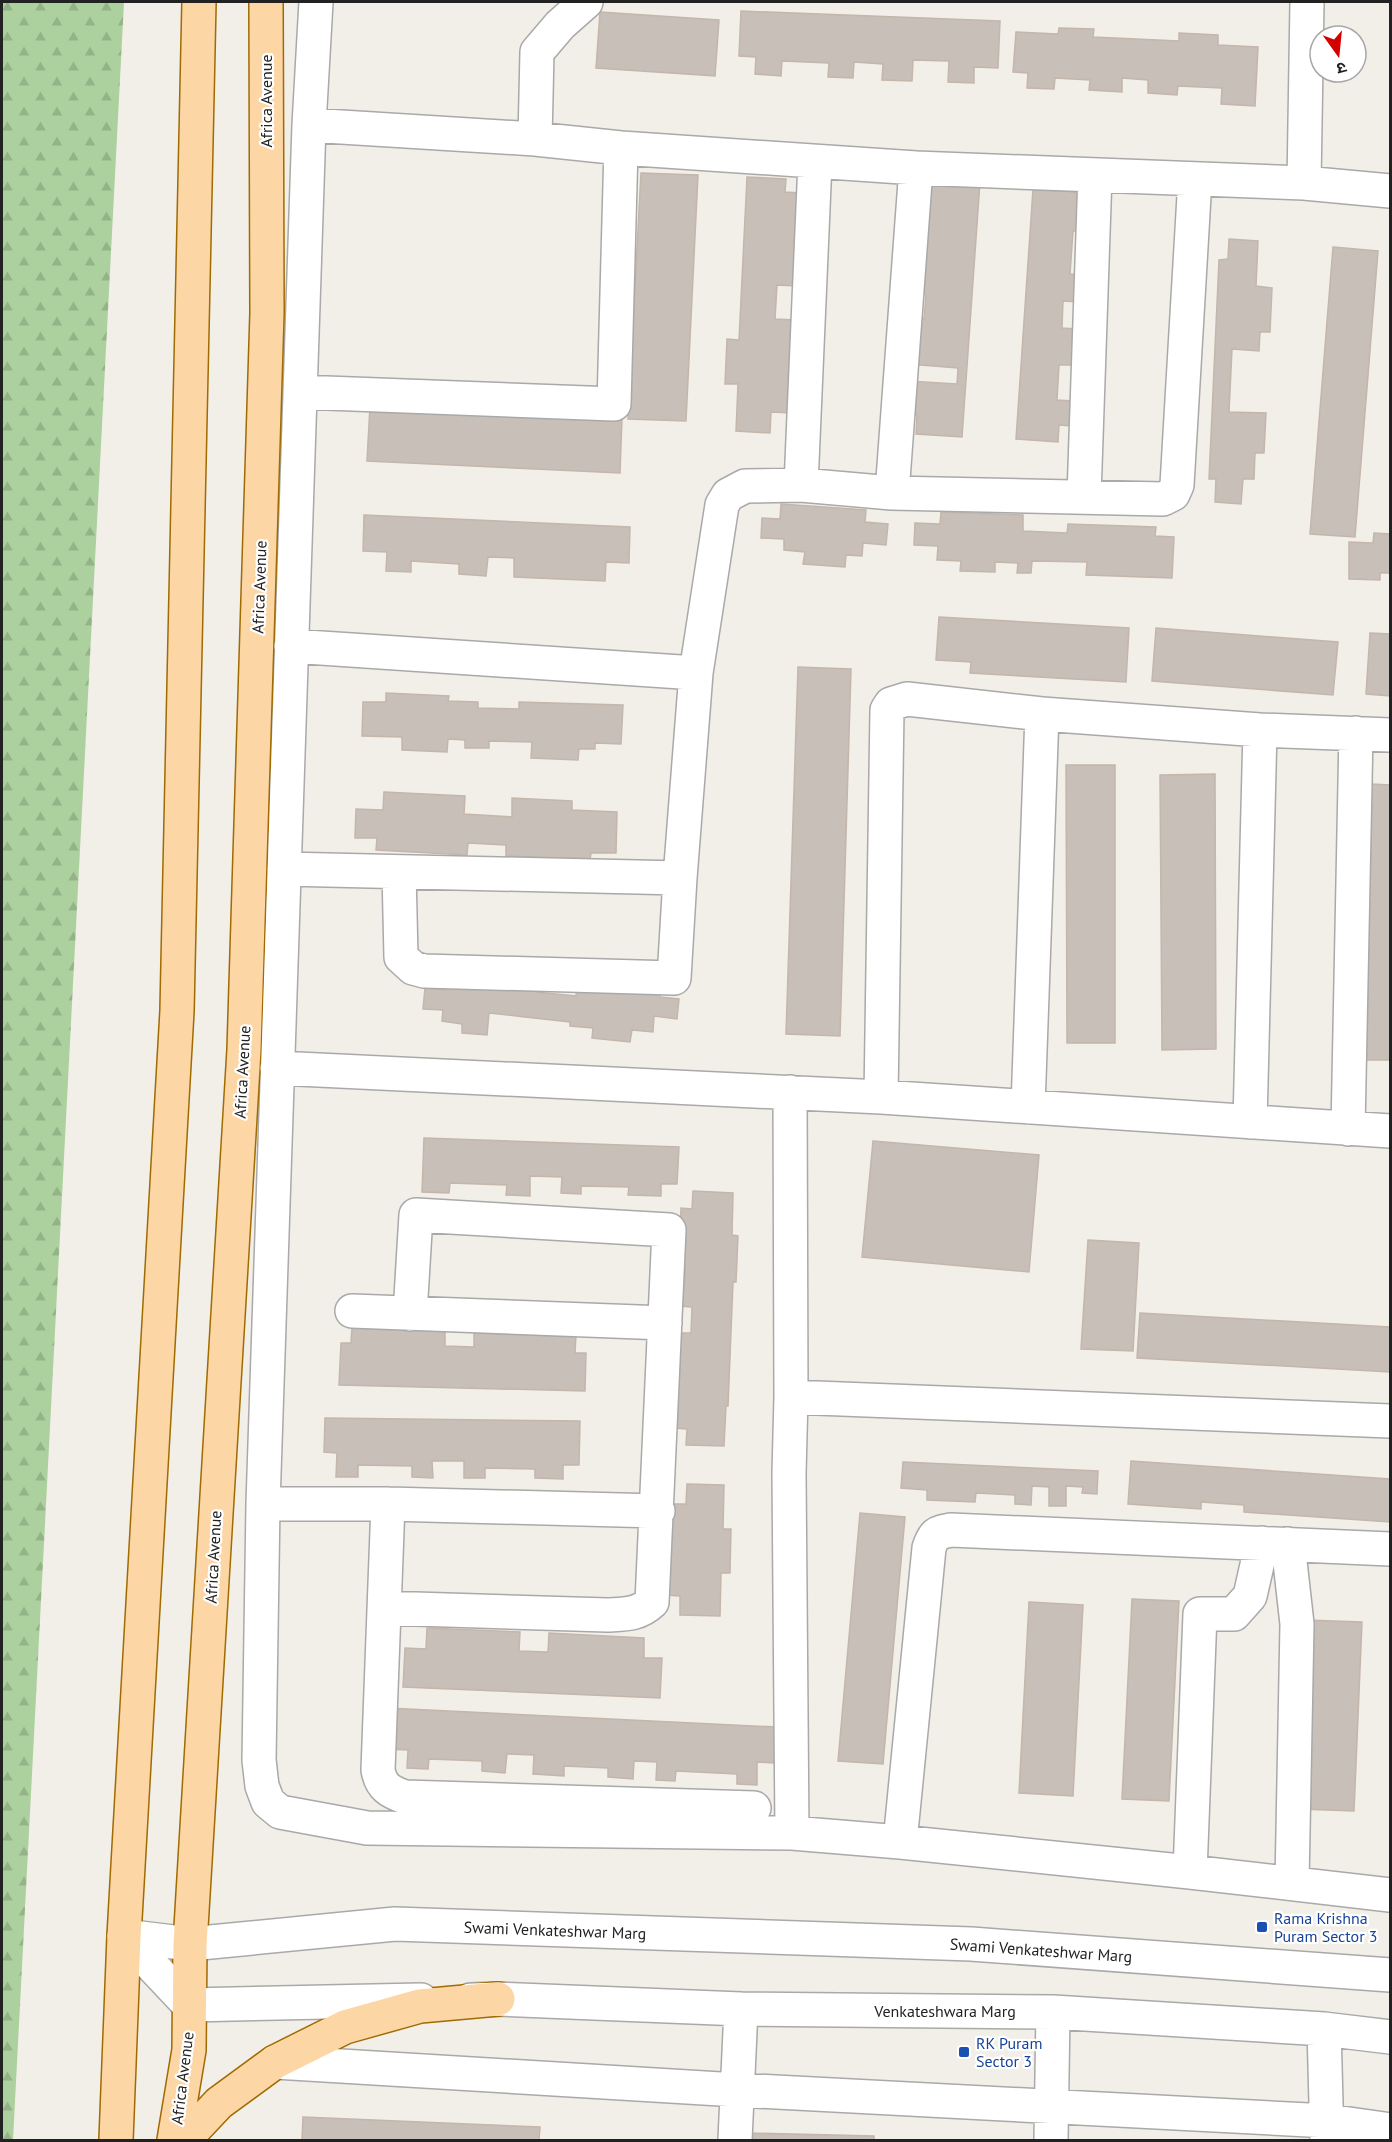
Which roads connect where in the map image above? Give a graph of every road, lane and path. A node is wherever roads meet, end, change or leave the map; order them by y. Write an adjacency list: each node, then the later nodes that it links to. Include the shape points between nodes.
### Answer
1 (199, 2): 52 (main road, via 177,1011)
2 (266, 2): 53 (main road, Africa Avenue, via 267,313 244,1050)
3 (316, 2): 6 (street)
4 (586, 2): 7 (street, via 537,52)
5 (1307, 2): 13 (street)
6 (309, 125): 7 (street); 15 (street)
7 (535, 139): 8 (street)
8 (621, 148): 9 (street); 15 (street, via 614,404)
9 (814, 162): 10 (street); 16 (street)
10 (916, 168): 11 (street); 17 (street)
11 (1095, 175): 12 (street); 18 (street)
12 (1195, 179): 13 (street); 18 (street, via 1175,490 1163,499)
13 (1304, 183): 14 (street)
14 (1390, 191)
15 (300, 392): 19 (street)
16 (801, 485): 17 (street); 20 (street, via 745,486 728,495 722,505)
17 (892, 493): 18 (street)
18 (1084, 496)
19 (291, 646): 20 (street); 25 (street)
20 (696, 673): 27 (street)
21 (1041, 714): 22 (street); 30 (street, via 907,699 891,704 888,710); 31 (street)
22 (1260, 730): 23 (street); 32 (street)
23 (1356, 733): 24 (street); 33 (street)
24 (1390, 735)
25 (284, 869): 26 (street); 28 (street)
26 (399, 872): 27 (street); 27 (street, via 401,957 413,968 674,978)
27 (680, 878)
28 (278, 1068): 29 (street); 40 (street)
29 (790, 1092): 30 (street); 38 (street)
30 (881, 1097): 31 (street)
31 (1028, 1107): 32 (street)
32 (1250, 1122): 33 (street)
33 (1348, 1129): 34 (street)
34 (1390, 1131)
35 (352, 1311): 36 (street)
36 (410, 1314): 37 (street); 37 (street, via 416,1215 669,1230)
37 (665, 1323): 42 (street)
38 (791, 1397): 39 (street); 47 (street)
39 (1390, 1421)
40 (263, 1504): 41 (street); 47 (street, via 259,1760 268,1802 280,1812 367,1828)
41 (388, 1504): 42 (street); 45 (street)
42 (658, 1511): 45 (street, via 652,1602 634,1614)
43 (1275, 1544): 44 (street); 48 (street, via 951,1530 934,1536 929,1548); 49 (street, via 1250,1596 1234,1614 1200,1614); 50 (street, via 1297,1624)
44 (1390, 1549)
45 (384, 1608): 46 (street, via 378,1770 381,1783 392,1792 405,1797)
46 (754, 1808)
47 (792, 1833): 48 (street)
48 (900, 1842): 49 (street)
49 (1190, 1872): 50 (street)
50 (1292, 1883): 51 (street)
51 (1390, 1895)
52 (124, 1936): 53 (street, Swami Venkateshwar Marg); 56 (street); 66 (main road)
53 (190, 1944): 54 (street, Swami Venkateshwar Marg, via 395,1924 971,1944); 56 (main road, Africa Avenue)
54 (1390, 1975)
55 (498, 1999): 56 (street); 57 (street, Venkateshwara Marg); 61 (main road, via 420,2006 345,2026)
56 (189, 2005): 67 (main road, Africa Avenue, via 189,2050)
57 (741, 2009): 58 (street, Venkateshwara Marg); 62 (street)
58 (1053, 2012): 59 (street, Venkateshwara Marg); 63 (street)
59 (1324, 2029): 60 (street, Venkateshwara Marg); 65 (street)
60 (1390, 2037)
61 (275, 2062): 62 (street); 68 (main road, via 219,2103)
62 (737, 2090): 63 (street); 69 (street)
63 (1051, 2106): 65 (street); 70 (street)
64 (1390, 2130): 65 (street)
65 (1328, 2131)
66 (116, 2140)
67 (174, 2140)
68 (184, 2140)
69 (735, 2140)
70 (1051, 2140)

